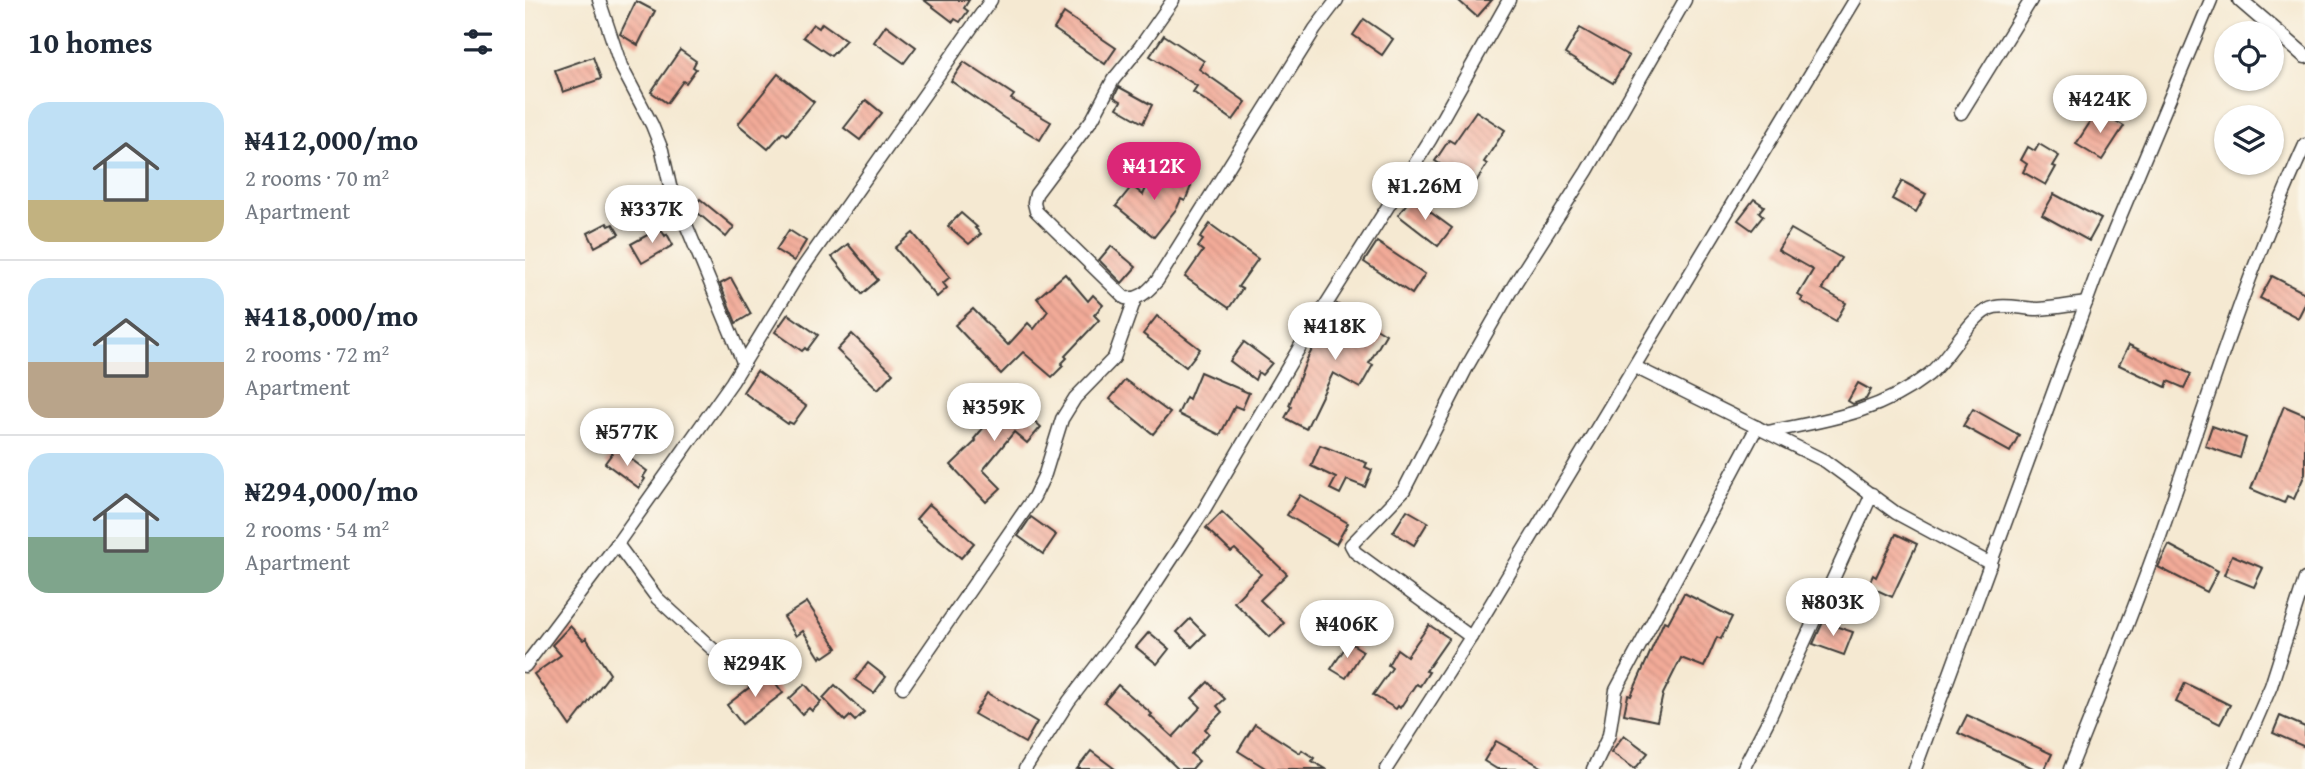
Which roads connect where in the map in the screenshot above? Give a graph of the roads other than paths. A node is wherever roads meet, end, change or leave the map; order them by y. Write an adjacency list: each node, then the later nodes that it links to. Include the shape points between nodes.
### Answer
1 (599, 0): 16 (street, via 621,66 652,125 670,186)
2 (991, 0): 16 (street, via 799,273)
3 (1173, 0): 14 (street, via 1113,80 1093,118 1034,203 1049,226 1125,298)
4 (1337, 0): 14 (street, via 1157,281)
5 (1509, 0): 27 (street, via 1430,140 1202,513 1131,622 1069,701)
6 (1685, 0): 23 (street, via 1468,365 1411,480 1351,545)
7 (1855, 0): 17 (street)
8 (2031, 0): 12 (street)
9 (2211, 0): 15 (street)
10 (2240, 0): 11 (street)
11 (2305, 56)
12 (1961, 113)
13 (2305, 145): 32 (street, via 2269,229 2141,587)
14 (1135, 299): 26 (street, via 1114,358 1075,398 1062,419 1034,497)
15 (2086, 303): 18 (street, via 2039,309 1996,306 1972,322 1931,373 1889,400 1851,415); 21 (street)
16 (744, 362): 20 (street)
17 (1635, 367): 18 (street); 23 (street)
18 (1762, 429): 19 (street, via 1825,461); 29 (street, via 1616,690 1609,735)
19 (1871, 494): 21 (street, via 1896,513); 30 (street)
20 (617, 544): 24 (street, via 657,598); 25 (street)
21 (1991, 564): 31 (street)
22 (2305, 579): 33 (street, via 2271,686)
23 (1471, 637): 28 (street)
24 (717, 653)
25 (525, 666)
26 (903, 687)
27 (1025, 769)
28 (1386, 769)
29 (1593, 769)
30 (1743, 769)
31 (1915, 769)
32 (2070, 769)
33 (2235, 769)

